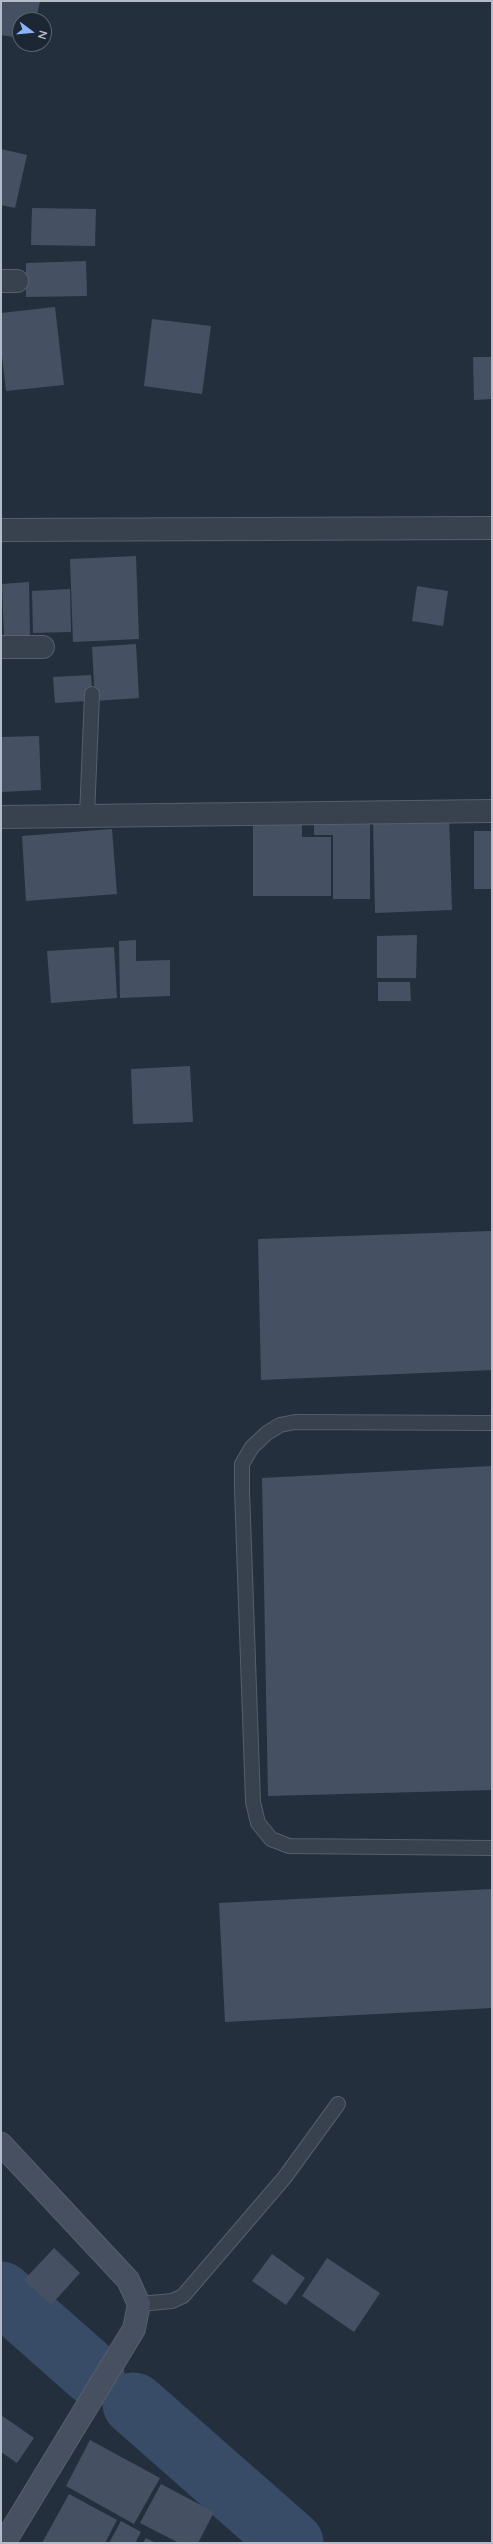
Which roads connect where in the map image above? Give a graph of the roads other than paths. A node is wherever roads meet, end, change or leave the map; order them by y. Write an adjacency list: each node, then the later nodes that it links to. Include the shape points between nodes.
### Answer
1 (492, 528): 2 (street)
2 (1, 530)
3 (1, 647): 4 (street)
4 (43, 647)
5 (92, 694): 7 (lane)
6 (492, 811): 7 (street)
7 (87, 816): 8 (street)
8 (1, 817)
9 (492, 1422): 10 (lane, via 288,1423 267,1433 252,1447 242,1464 252,1802 258,1823 270,1839 289,1846)
10 (492, 1848)
11 (338, 2104): 13 (lane, via 285,2177 183,2296 172,2301)
12 (1, 2144): 13 (street, via 128,2280)
13 (139, 2304): 14 (street, via 134,2329)
14 (4, 2543)

